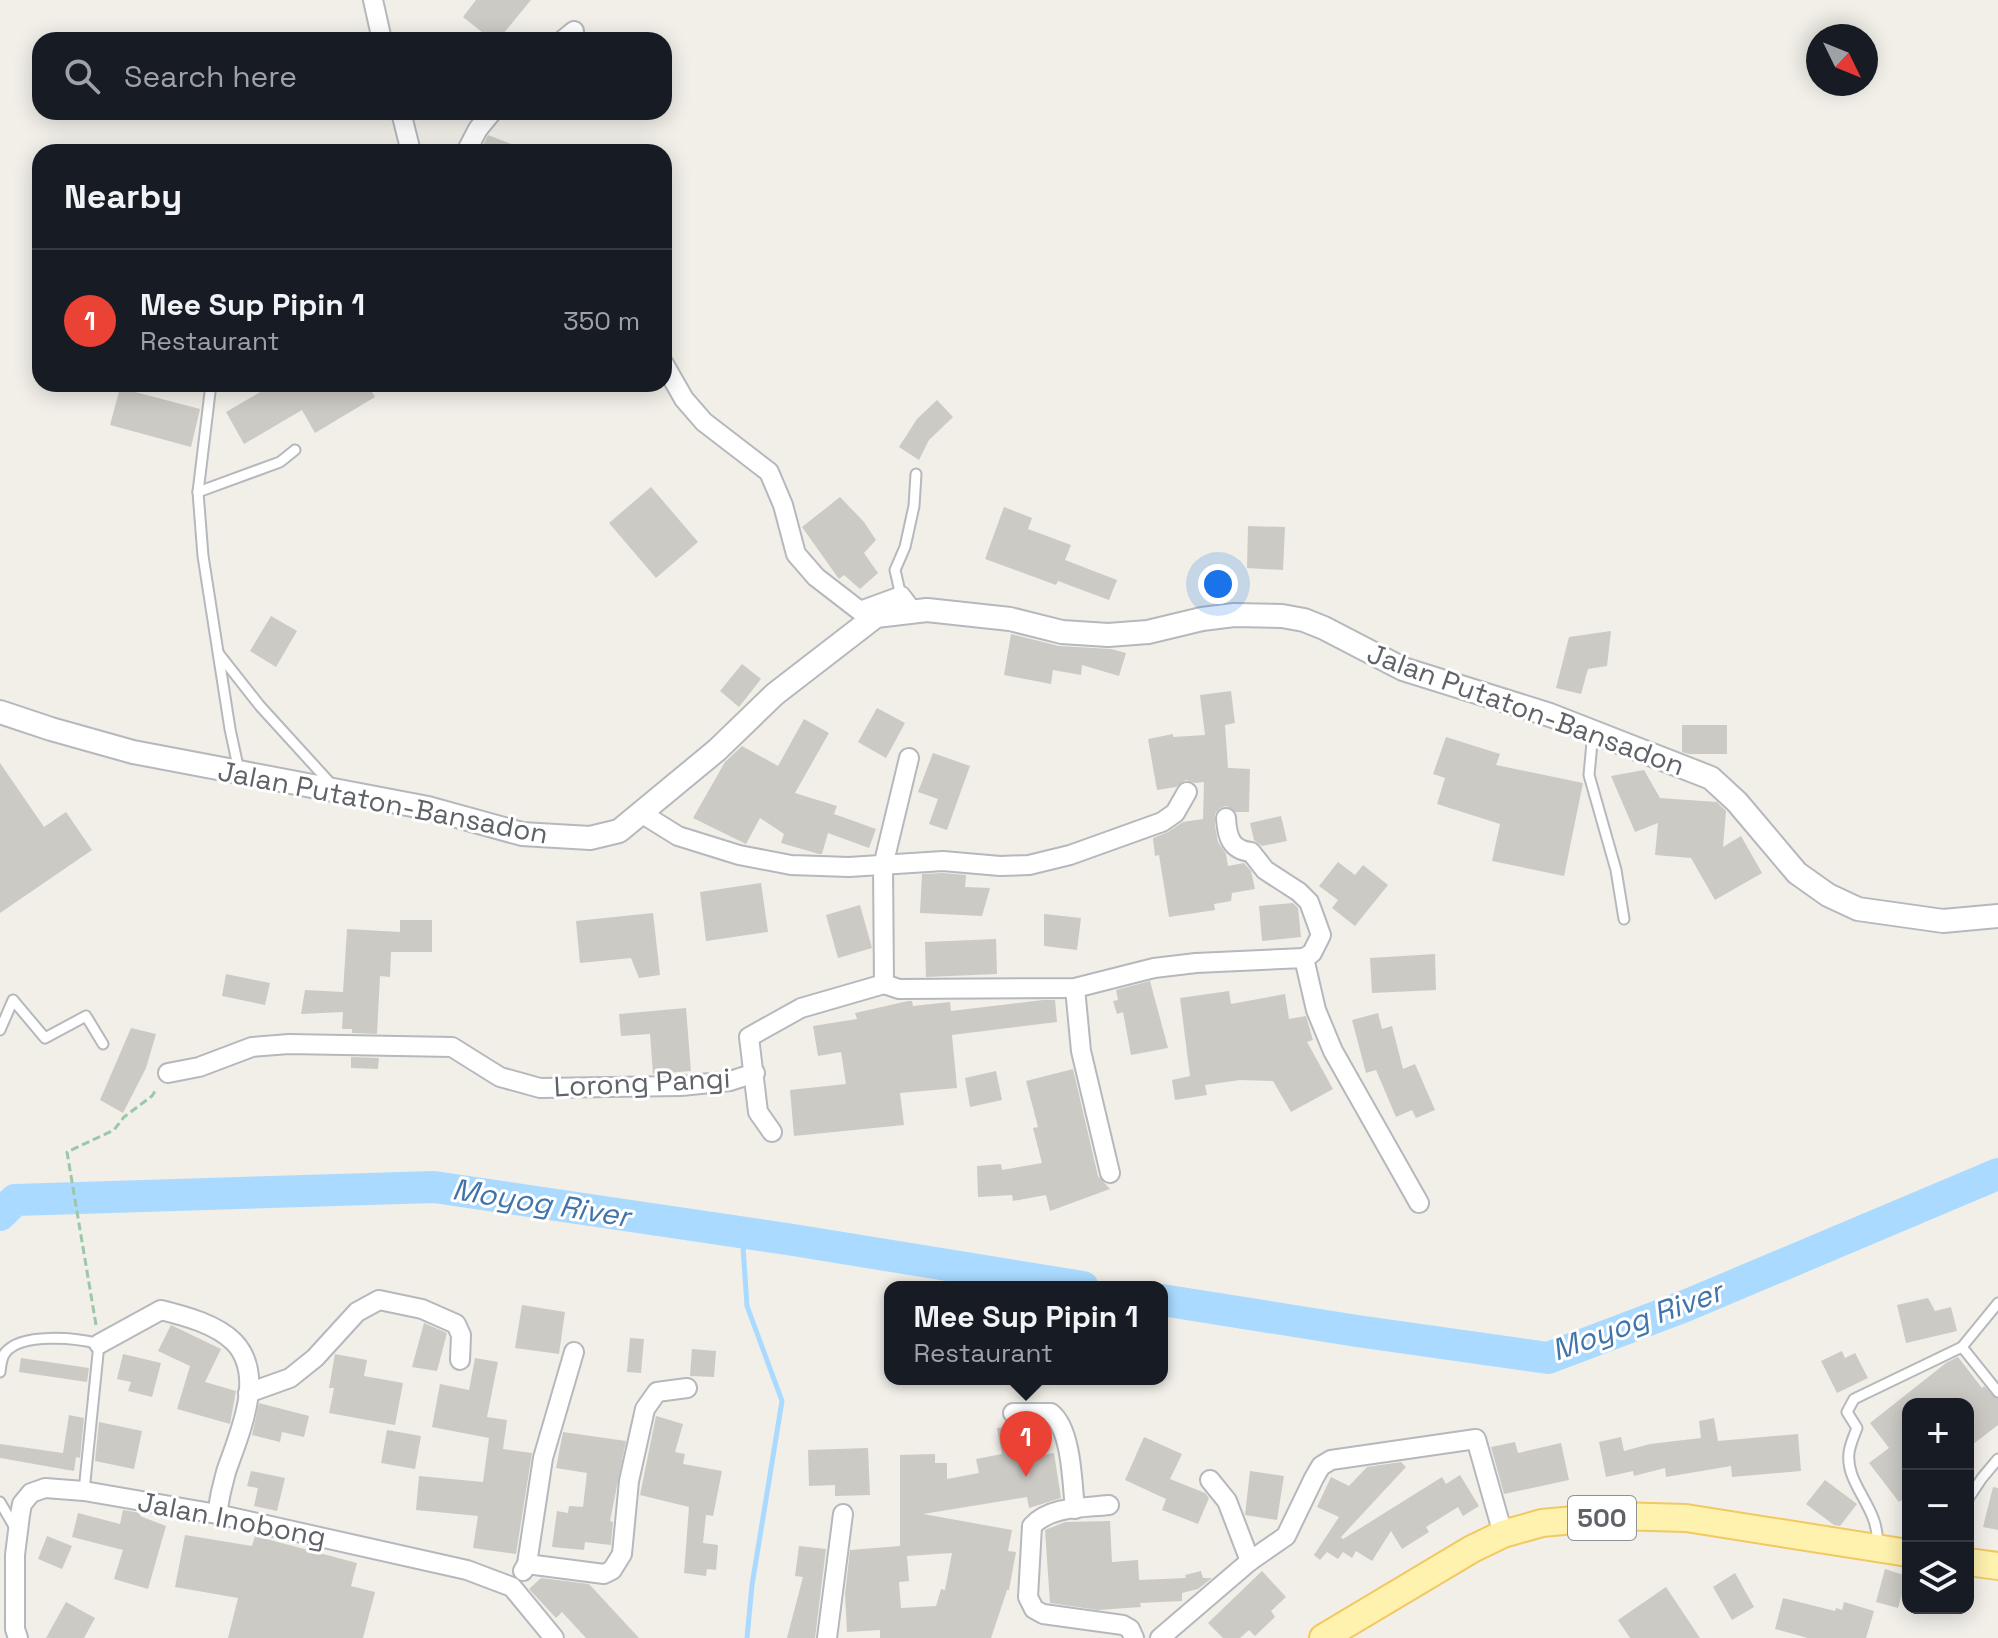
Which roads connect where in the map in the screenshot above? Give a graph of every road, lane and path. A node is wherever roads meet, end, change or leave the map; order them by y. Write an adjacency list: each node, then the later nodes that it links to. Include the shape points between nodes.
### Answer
1 (373, 0): 2 (street)
2 (380, 32)
3 (403, 120): 5 (street)
4 (485, 120): 6 (street)
5 (409, 144)
6 (470, 144)
7 (672, 378): 12 (street, via 704,422 769,472 796,554 816,577 860,611)
8 (210, 392): 11 (lane)
9 (295, 450): 11 (lane, via 280,462)
10 (916, 474): 12 (lane, via 914,506 895,570)
11 (198, 492): 13 (lane)
12 (907, 604): 15 (street, Jalan Putaton-Bansadon, via 1062,632 1108,635 1234,615 1304,620 1403,669); 20 (street, Jalan Putaton-Bansadon, via 876,616 775,694)
13 (217, 651): 17 (lane); 18 (lane)
14 (0, 712): 17 (street, Jalan Putaton-Bansadon, via 133,752)
15 (1593, 732): 23 (street, Jalan Putaton-Bansadon, via 1711,778 1797,873 1858,909 1943,921); 24 (lane, via 1589,775)
16 (909, 758): 22 (street)
17 (240, 774): 18 (street, Jalan Putaton-Bansadon)
18 (337, 792): 20 (street, Jalan Putaton-Bansadon, via 428,808 522,834 590,838 619,831)
19 (1187, 792): 22 (street, via 1175,813 1162,822 1048,861)
20 (641, 813): 22 (street, via 678,836 765,862)
21 (1226, 818): 25 (street, via 1233,846 1251,852 1265,870 1309,902 1321,935)
22 (883, 866): 26 (street)
23 (1998, 916)
24 (1624, 919)
25 (1304, 958): 27 (street, via 1182,964); 34 (street, via 1316,1010 1333,1051)
26 (884, 984): 27 (street, via 899,989); 31 (street, Lorong Pangi, via 801,1008 749,1037)
27 (1075, 988): 33 (street, via 1081,1051)
28 (0, 1030): 29 (lane, via 13,1000 45,1038 86,1016)
29 (103, 1044)
30 (168, 1073): 31 (street, Lorong Pangi, via 252,1047 289,1044 452,1047 500,1077 540,1088 681,1086); 36 (path, via 152,1096 114,1130 67,1152)
31 (755, 1073): 32 (street, via 758,1112)
32 (772, 1132)
33 (1110, 1173)
34 (1419, 1203)
35 (1998, 1303): 37 (lane)
36 (99, 1344): 40 (lane, via 77,1338 28,1342 7,1350); 43 (street, via 161,1310 191,1317 236,1344 247,1371); 48 (lane)
37 (1962, 1347): 42 (lane); 56 (lane, via 1849,1404 1847,1412 1857,1428 1848,1454 1858,1490 1877,1524)
38 (574, 1352): 60 (street, via 543,1458)
39 (460, 1360): 43 (street, via 456,1324 422,1309 379,1300 357,1312 290,1378)
40 (0, 1372)
41 (687, 1388): 60 (street, via 657,1392 645,1409 629,1481 622,1554 612,1570 604,1574)
42 (1998, 1392)
43 (248, 1393): 52 (street, via 247,1417)
44 (1013, 1413): 51 (street, via 1051,1413 1059,1421)
45 (1998, 1459): 47 (lane)
46 (1210, 1480): 58 (street, via 1227,1501)
47 (1974, 1490)
48 (84, 1491): 52 (street, Jalan Inobong); 54 (street, Jalan Inobong, via 45,1488 31,1493 22,1504)
49 (0, 1502): 54 (lane)
50 (1109, 1505): 51 (street)
51 (1075, 1509): 66 (street, via 1051,1512 1032,1526 1028,1597 1043,1614 1123,1625)
52 (217, 1514): 62 (street, Jalan Inobong, via 421,1558)
53 (843, 1514): 65 (street)
54 (16, 1531): 63 (street, Jalan Inobong)
55 (1503, 1534): 56 (main road, 500, via 1542,1523 1654,1516); 58 (street, via 1476,1439 1331,1460 1321,1466 1286,1536); 68 (main road, 500)
56 (1876, 1548): 57 (main road, 500)
57 (1902, 1552)
58 (1250, 1561): 67 (street)
59 (1974, 1563): 61 (main road)
60 (527, 1564): 62 (street)
61 (1998, 1566)
62 (512, 1587): 64 (street, Jalan Inobong)
63 (18, 1638)
64 (554, 1638)
65 (827, 1638)
66 (1134, 1638)
67 (1160, 1638)
68 (1323, 1638)

